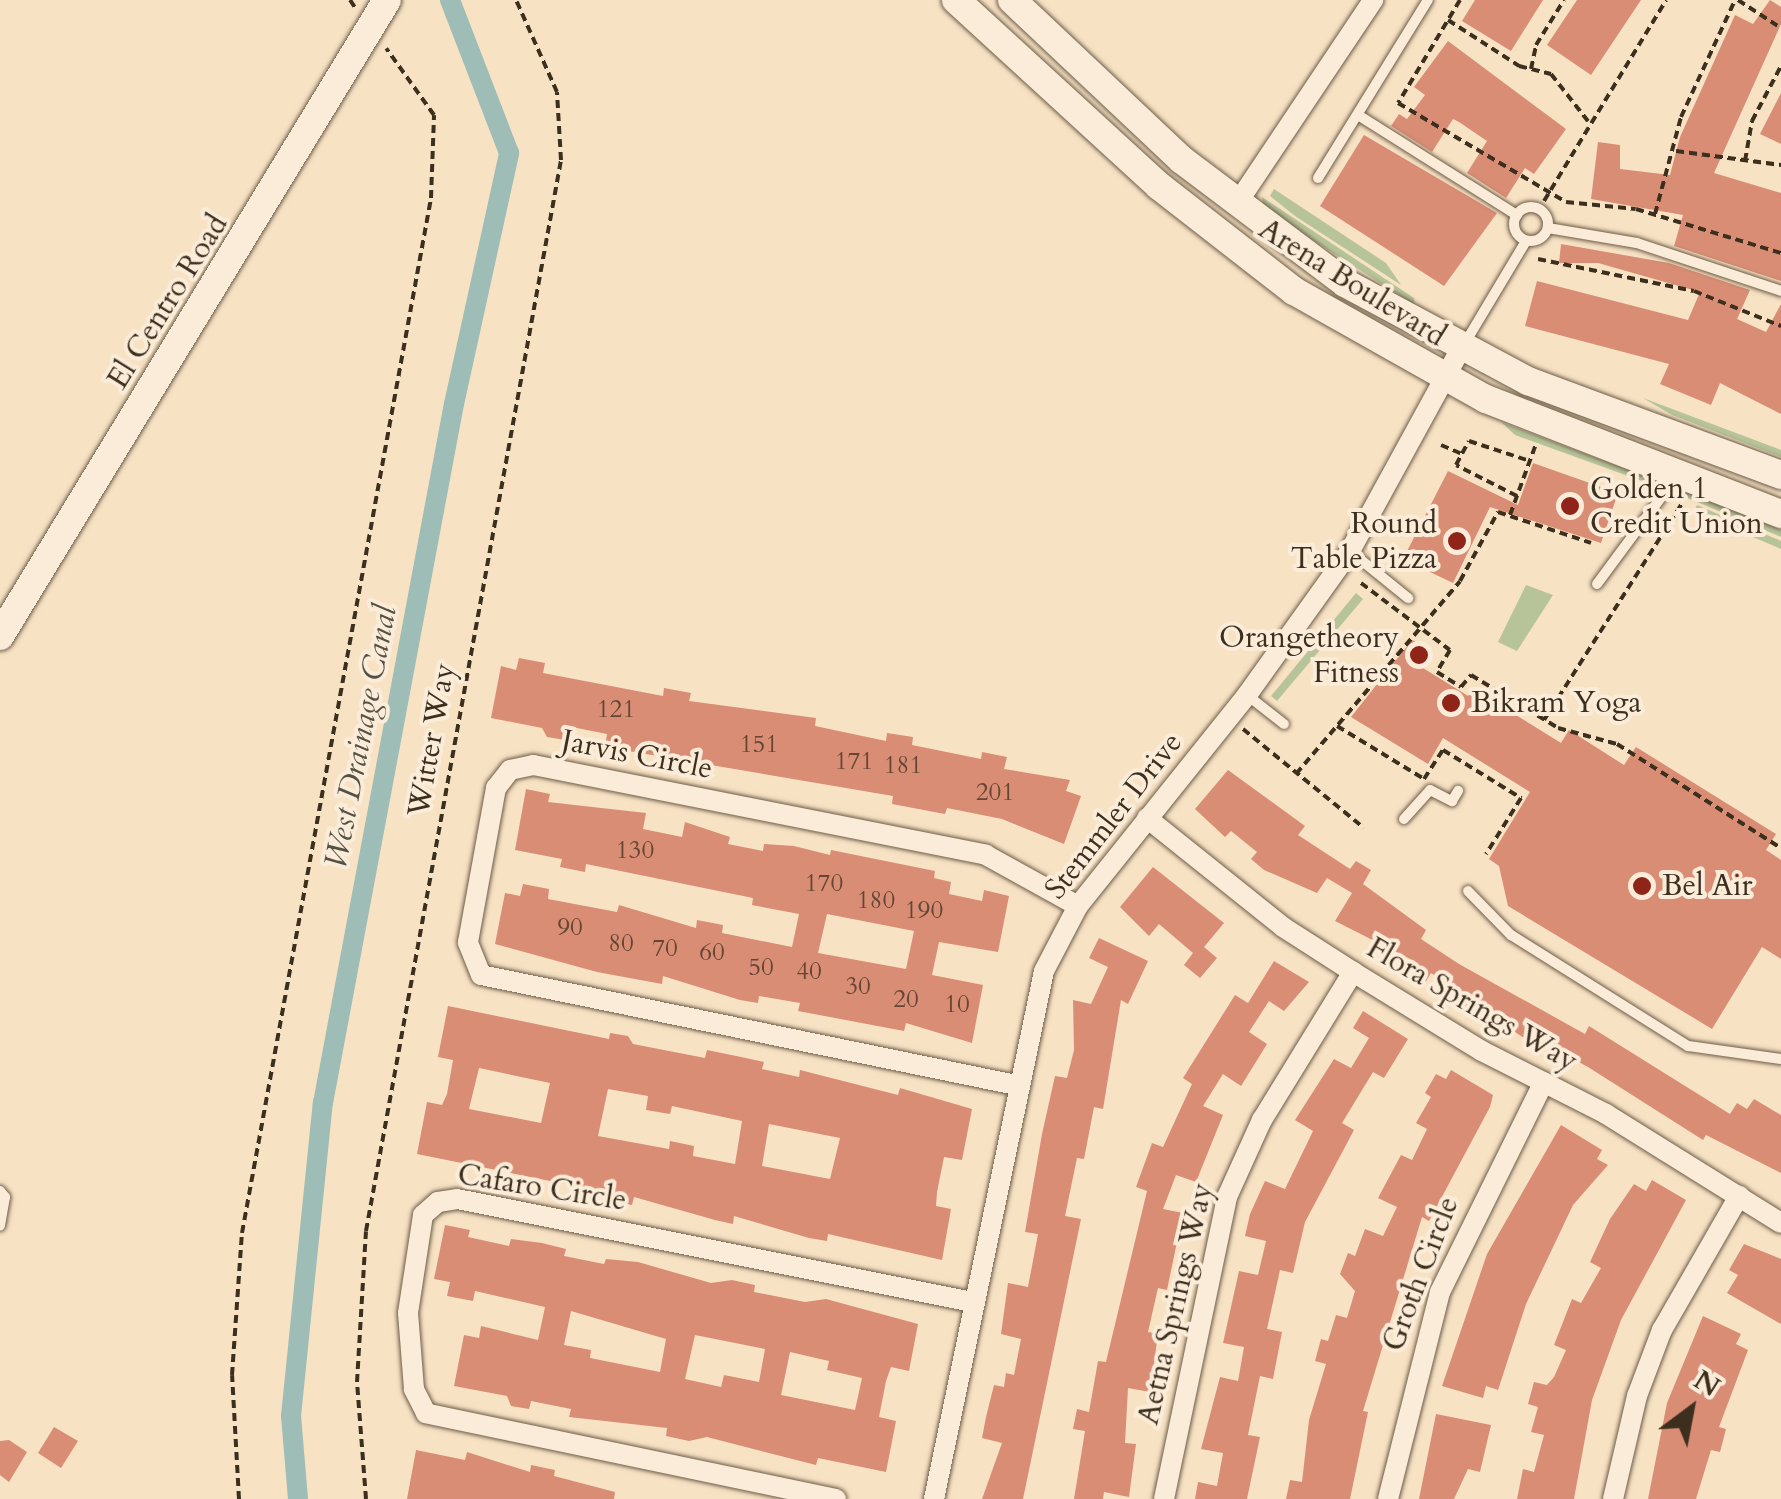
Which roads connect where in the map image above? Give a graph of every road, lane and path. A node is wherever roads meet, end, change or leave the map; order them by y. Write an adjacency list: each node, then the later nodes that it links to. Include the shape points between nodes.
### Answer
1 (387, 0): 13 (main road, El Centro Road)
2 (516, 0): 78 (path, Witter Way, via 558,92 561,160 366,1231 358,1382)
3 (956, 0): 34 (main road, Arena Boulevard, via 1216,235 1294,290)
4 (1012, 0): 24 (main road, Arena Boulevard)
5 (1428, 0): 16 (lane)
6 (1460, 0): 11 (path)
7 (1564, 0): 15 (path, via 1536,45)
8 (1666, 0): 17 (path)
9 (1736, 0): 12 (path); 18 (path, via 1681,117)
10 (1369, 1): 24 (street)
11 (1448, 20): 15 (path); 22 (path, via 1398,103)
12 (1781, 28)
13 (370, 29): 51 (main road, El Centro Road); 77 (path, via 416,82 437,135 431,198 242,1233 232,1375)
14 (1781, 66): 19 (path, via 1752,121)
15 (1531, 69): 17 (path, via 1567,87)
16 (1358, 115): 21 (lane); 26 (lane)
17 (1588, 121): 22 (path)
18 (1676, 151): 19 (path); 25 (path)
19 (1745, 161): 20 (path)
20 (1781, 165)
21 (1318, 178)
22 (1548, 192): 23 (path); 25 (path, via 1566,202)
23 (1544, 201)
24 (1236, 206): 33 (main road, Arena Boulevard, via 1344,283)
25 (1655, 214): 29 (path)
26 (1517, 215): 27 (lane, via 1539,209); 28 (lane, via 1515,229)
27 (1548, 228): 28 (lane); 31 (lane, via 1637,243)
28 (1526, 241): 33 (lane)
29 (1781, 254)
30 (1538, 259): 32 (path, via 1694,291)
31 (1781, 291)
32 (1781, 326)
33 (1461, 348): 34 (street, Stemmler Drive); 40 (main road, Arena Boulevard, via 1528,381)
34 (1443, 377): 39 (main road, Arena Boulevard); 46 (street, Stemmler Drive)
35 (1536, 444): 38 (path)
36 (1441, 445): 37 (path)
37 (1462, 454): 38 (path, via 1469,441); 41 (path, via 1456,465)
38 (1530, 461): 41 (path)
39 (1669, 468): 43 (main road, Arena Boulevard); 48 (lane, via 1665,492)
40 (1781, 474)
41 (1517, 496): 44 (path)
42 (1685, 499): 53 (path)
43 (1781, 514)
44 (1510, 516): 45 (path); 50 (path, via 1498,512 1460,581)
45 (1591, 542)
46 (1350, 550): 49 (lane); 52 (street, Stemmler Drive)
47 (1360, 583): 50 (path)
48 (1597, 584)
49 (1408, 598)
50 (1417, 629): 53 (path, via 1450,650 1438,672 1461,688 1471,675); 56 (path)
51 (0, 636)
52 (1247, 695): 54 (lane); 59 (street, Stemmler Drive)
53 (1544, 720): 64 (path, via 1617,744)
54 (1284, 724)
55 (1239, 726): 57 (path)
56 (1337, 726): 57 (path); 62 (path, via 1424,779 1444,750 1521,798)
57 (1296, 774): 61 (path)
58 (1458, 792): 60 (lane, via 1452,801 1430,790)
59 (1147, 818): 67 (street, Stemmler Drive); 68 (street, Flora Springs Way, via 1283,927)
60 (1404, 819)
61 (1364, 828)
62 (1501, 830): 63 (path); 65 (path)
63 (1493, 846)
64 (1781, 848)
65 (1486, 854)
66 (1468, 891): 69 (lane, via 1512,935 1688,1046)
67 (1078, 906): 71 (street, Stemmler Drive, via 1038,989); 71 (street, Jarvis Circle, via 986,855 534,765 510,770 496,788 468,942 481,976)
68 (1353, 972): 70 (street, Flora Springs Way); 81 (street, Aetna Springs Way, via 1262,1120 1227,1197)
69 (1781, 1059)
70 (1544, 1082): 73 (street, Flora Springs Way); 82 (street, Groth Circle, via 1440,1292)
71 (1016, 1085): 76 (street, Stemmler Drive)
72 (0, 1191): 75 (lane)
73 (1738, 1196): 74 (street, Flora Springs Way); 83 (street, via 1662,1330)
74 (1781, 1223)
75 (0, 1226)
76 (973, 1302): 79 (street, Cafaro Circle, via 457,1199 438,1202 422,1215 408,1313 414,1389 426,1413); 80 (street, Stemmler Drive)
77 (239, 1499)
78 (366, 1499)
79 (836, 1499)
80 (934, 1499)
81 (1164, 1499)
82 (1388, 1499)
83 (1613, 1499)

